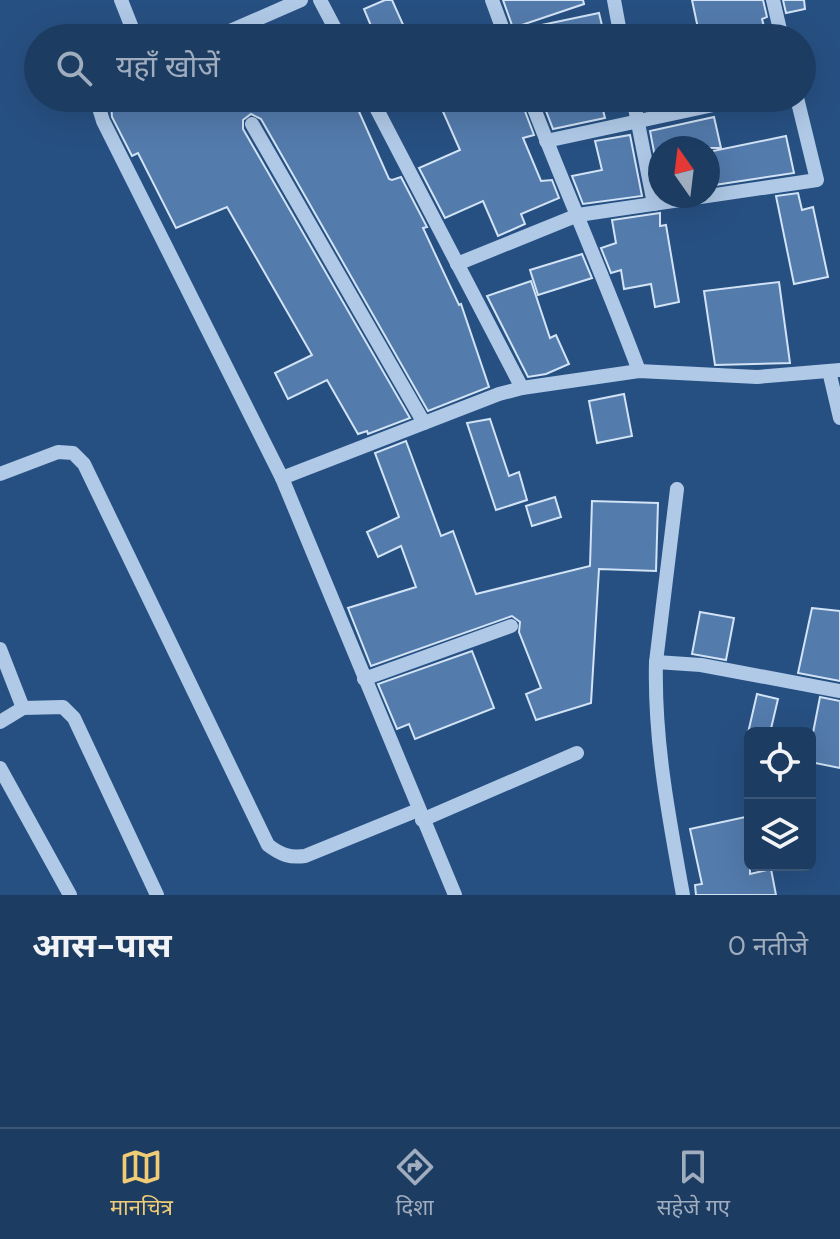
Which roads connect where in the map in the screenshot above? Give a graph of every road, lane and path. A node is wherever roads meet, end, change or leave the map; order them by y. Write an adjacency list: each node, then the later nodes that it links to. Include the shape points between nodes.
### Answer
1 (121, 0): 7 (street)
2 (301, 0): 8 (street)
3 (320, 0): 9 (street)
4 (492, 0): 10 (street)
5 (614, 0): 11 (street)
6 (773, 0): 12 (street)
7 (130, 24)
8 (246, 24)
9 (333, 24)
10 (501, 24)
11 (618, 24)
12 (779, 24)
13 (100, 112): 33 (street)
14 (378, 112): 26 (street)
15 (535, 112): 21 (street)
16 (636, 112): 19 (street)
17 (680, 112): 19 (street)
18 (800, 112): 23 (street, via 817,180)
19 (638, 121): 21 (street); 22 (street)
20 (252, 124): 31 (street)
21 (546, 141): 25 (street)
22 (648, 173)
23 (720, 194)
24 (648, 205): 25 (street)
25 (578, 215): 26 (street); 27 (street)
26 (457, 264): 29 (street)
27 (639, 371): 28 (street, via 757,377); 29 (street)
28 (834, 371): 30 (street)
29 (522, 388): 31 (street)
30 (840, 418)
31 (424, 423): 33 (street)
32 (0, 474): 44 (street, via 58,452 73,453 84,464 268,845 292,858 305,856)
33 (282, 478): 38 (street)
34 (677, 489): 37 (street)
35 (511, 626): 38 (street)
36 (0, 649): 40 (street)
37 (656, 662): 39 (street, via 701,665); 48 (street, via 655,711)
38 (364, 679): 44 (street)
39 (840, 691)
40 (23, 708): 41 (street); 46 (street, via 63,707 74,718)
41 (0, 722)
42 (577, 753): 44 (street)
43 (0, 768): 45 (street)
44 (420, 815): 47 (street)
45 (70, 895)
46 (157, 895)
47 (455, 895)
48 (683, 895)

